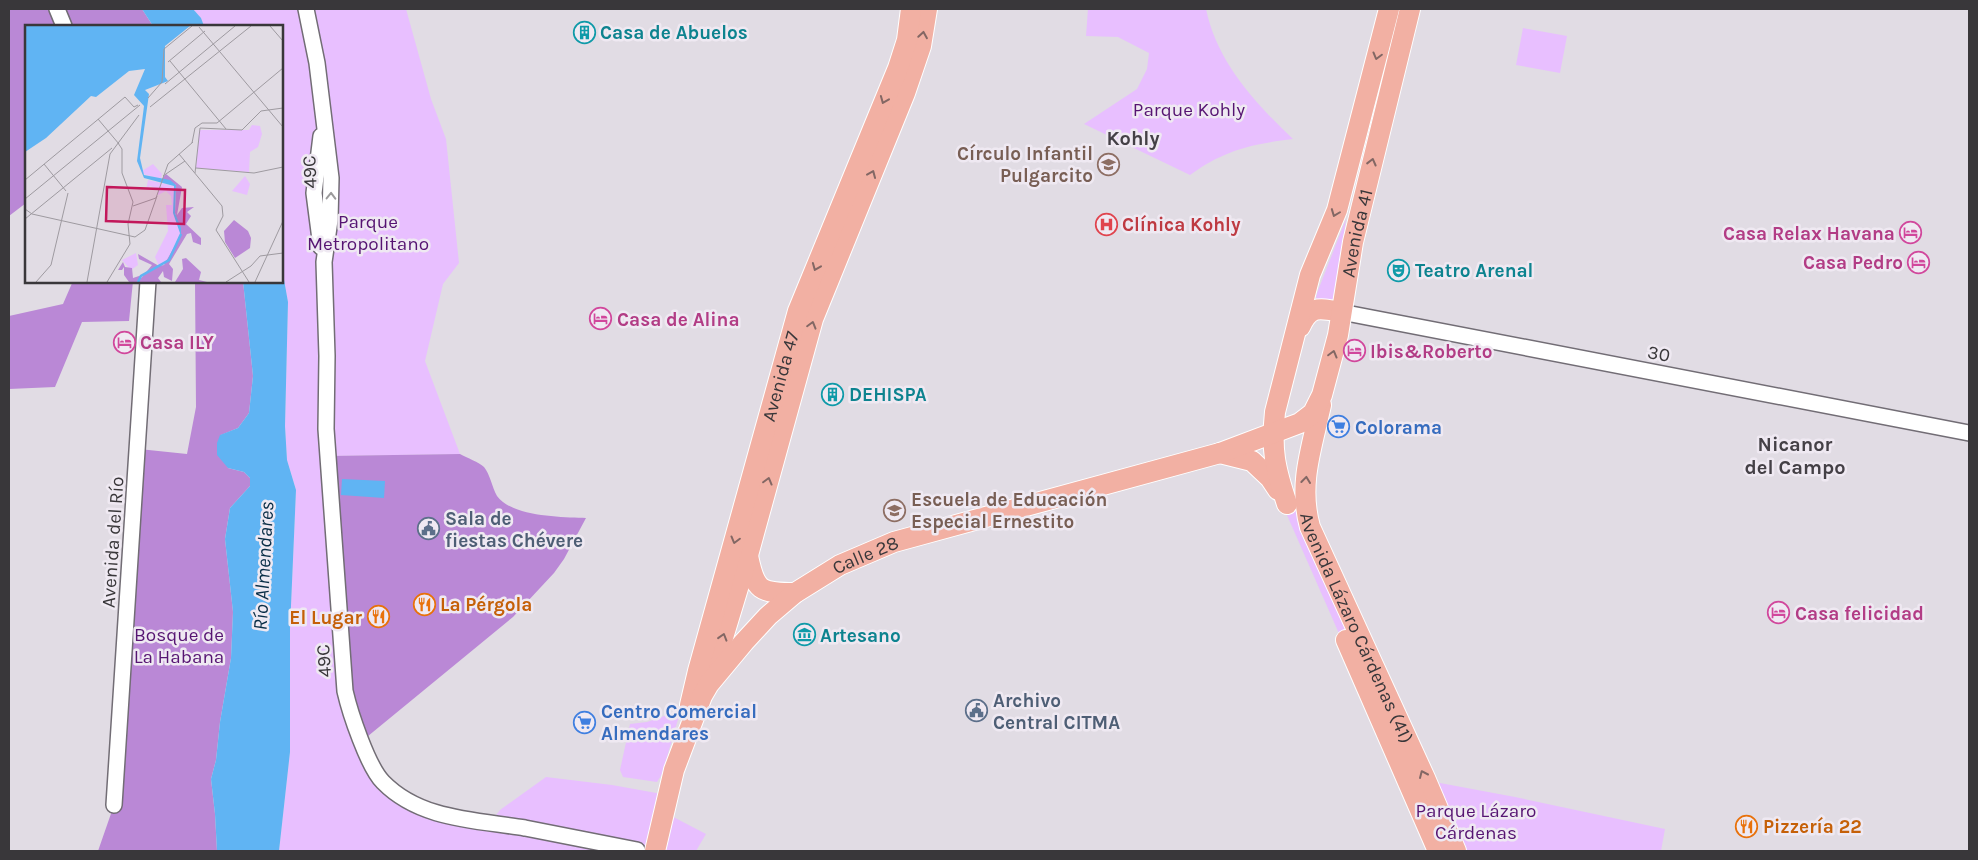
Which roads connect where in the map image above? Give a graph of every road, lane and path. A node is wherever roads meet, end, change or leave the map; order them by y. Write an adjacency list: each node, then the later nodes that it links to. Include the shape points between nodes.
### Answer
1 (57, 9): 7 (street)
2 (306, 9): 25 (street, 49C, via 317,63 331,178 324,262 326,429 345,692 350,715 372,767 381,780 394,793 430,811)
3 (911, 9): 8 (main road, Avenida 47, one-way to 8, via 907,40)
4 (927, 9): 8 (main road, Avenida 47, one-way to 4, via 905,94 921,46)
5 (1389, 9): 11 (main road, Avenida 41, one-way to 11, via 1337,210 1310,275)
6 (1410, 9): 10 (main road, Avenida 41, one-way to 6, via 1353,242)
7 (64, 25)
8 (836, 240): 18 (main road, Avenida 47)
9 (148, 282): 24 (street, Avenida del Río)
10 (1341, 312): 11 (main road, via 1324,308 1309,312); 13 (main road, Avenida 41, one-way to 10); 15 (street, 30)
11 (1296, 337): 12 (main road, Avenida 41)
12 (1283, 387): 13 (main road, via 1284,400 1290,411 1303,414); 14 (main road, Avenida 41)
13 (1320, 401): 16 (main road, via 1308,419); 27 (main road, Avenida Lázaro Cárdenas (41), one-way to 13, via 1310,527 1304,500 1305,484)
14 (1275, 412): 16 (main road, Avenida Lázaro Cárdenas (41)); 17 (main road, Calle 28)
15 (1969, 433)
16 (1273, 434): 17 (main road, Calle 28); 19 (main road, Avenida Lázaro Cárdenas (41), via 1274,463)
17 (1227, 450): 19 (main road, Avenida Lázaro Cárdenas (41), via 1252,461 1270,478); 21 (main road, Calle 28, via 894,542 840,566)
18 (767, 453): 20 (main road, Avenida 47, one-way to 18); 23 (main road, Avenida 47, one-way to 23, via 698,671)
19 (1286, 504): 26 (main road, Avenida Lázaro Cárdenas (41))
20 (748, 556): 21 (main road, via 753,580 761,588 776,593); 22 (main road, Avenida 47, one-way to 20)
21 (795, 593): 22 (main road, Calle 28, via 768,616)
22 (709, 684): 23 (main road, Calle 28)
23 (680, 753): 25 (main road, Calle 28, via 661,823)
24 (114, 805)
25 (646, 851)
26 (1438, 851)
27 (1456, 851)

